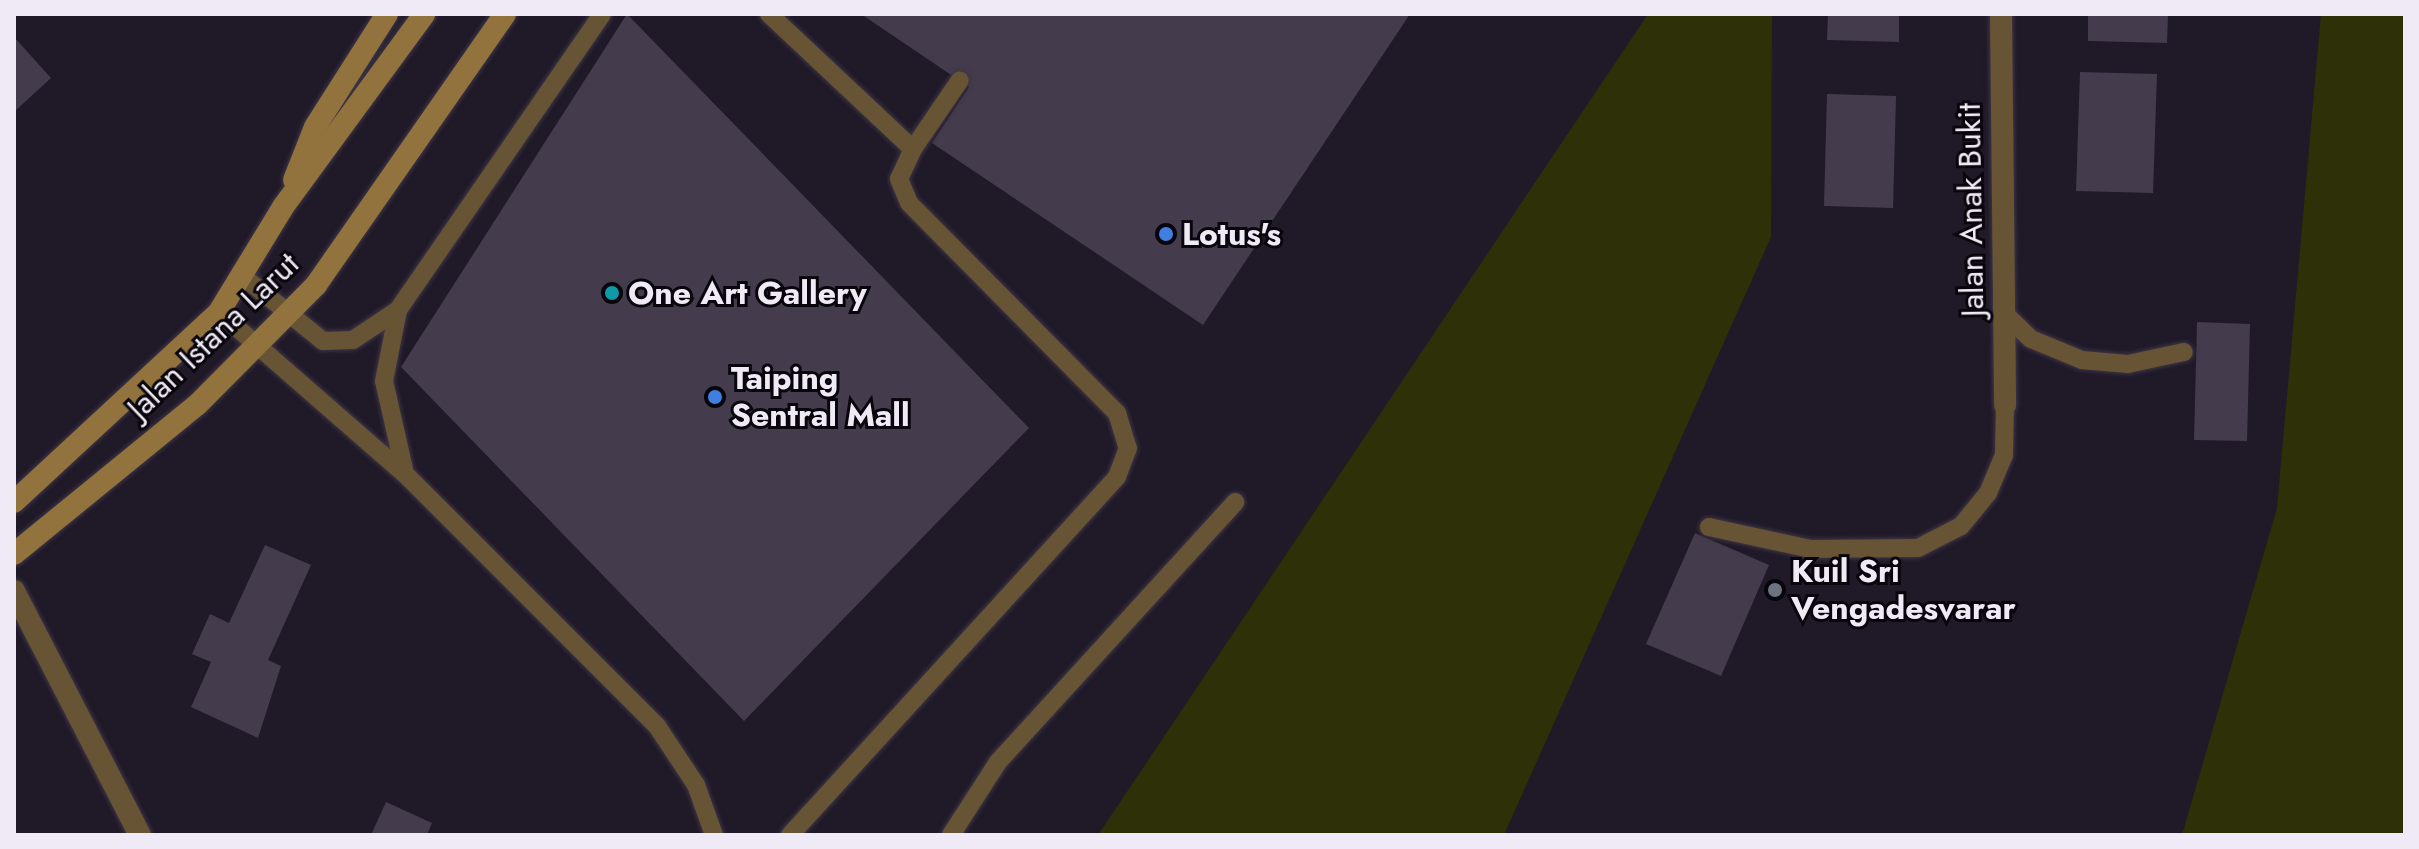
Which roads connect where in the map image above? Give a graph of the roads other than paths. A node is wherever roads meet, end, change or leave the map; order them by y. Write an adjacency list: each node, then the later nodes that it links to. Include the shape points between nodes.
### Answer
1 (387, 14): 9 (main road, Jalan Istana Larut, via 315,127)
2 (424, 14): 9 (main road, Jalan Istana Larut)
3 (505, 14): 14 (main road, Jalan Istana Larut)
4 (602, 14): 11 (lane)
5 (769, 14): 8 (lane)
6 (2001, 14): 13 (street, Jalan Anak Bukit)
7 (960, 80): 8 (lane)
8 (913, 149): 26 (lane, via 899,179 909,203 1117,413 1128,448 1117,477)
9 (283, 207): 10 (main road, Jalan Istana Larut)
10 (240, 274): 12 (main road, Jalan Istana Larut); 14 (lane)
11 (398, 310): 14 (lane, via 353,340 323,341); 18 (lane, via 384,381 393,447)
12 (219, 312): 15 (lane); 19 (main road, Jalan Istana Larut)
13 (2004, 313): 16 (lane, via 2031,339 2082,360 2128,364); 17 (street, Jalan Anak Bukit)
14 (287, 315): 15 (main road, Jalan Istana Larut)
15 (257, 347): 18 (lane); 22 (main road, Jalan Istana Larut)
16 (2184, 352)
17 (2005, 405): 21 (lane, via 2004,455 1988,493 1961,526 1918,548 1811,549)
18 (409, 478): 25 (lane, via 657,726 696,785)
19 (14, 502)
20 (1235, 502): 27 (lane, via 998,762)
21 (1709, 527)
22 (14, 554)
23 (14, 591): 24 (street)
24 (140, 835)
25 (714, 835)
26 (790, 835)
27 (951, 835)

